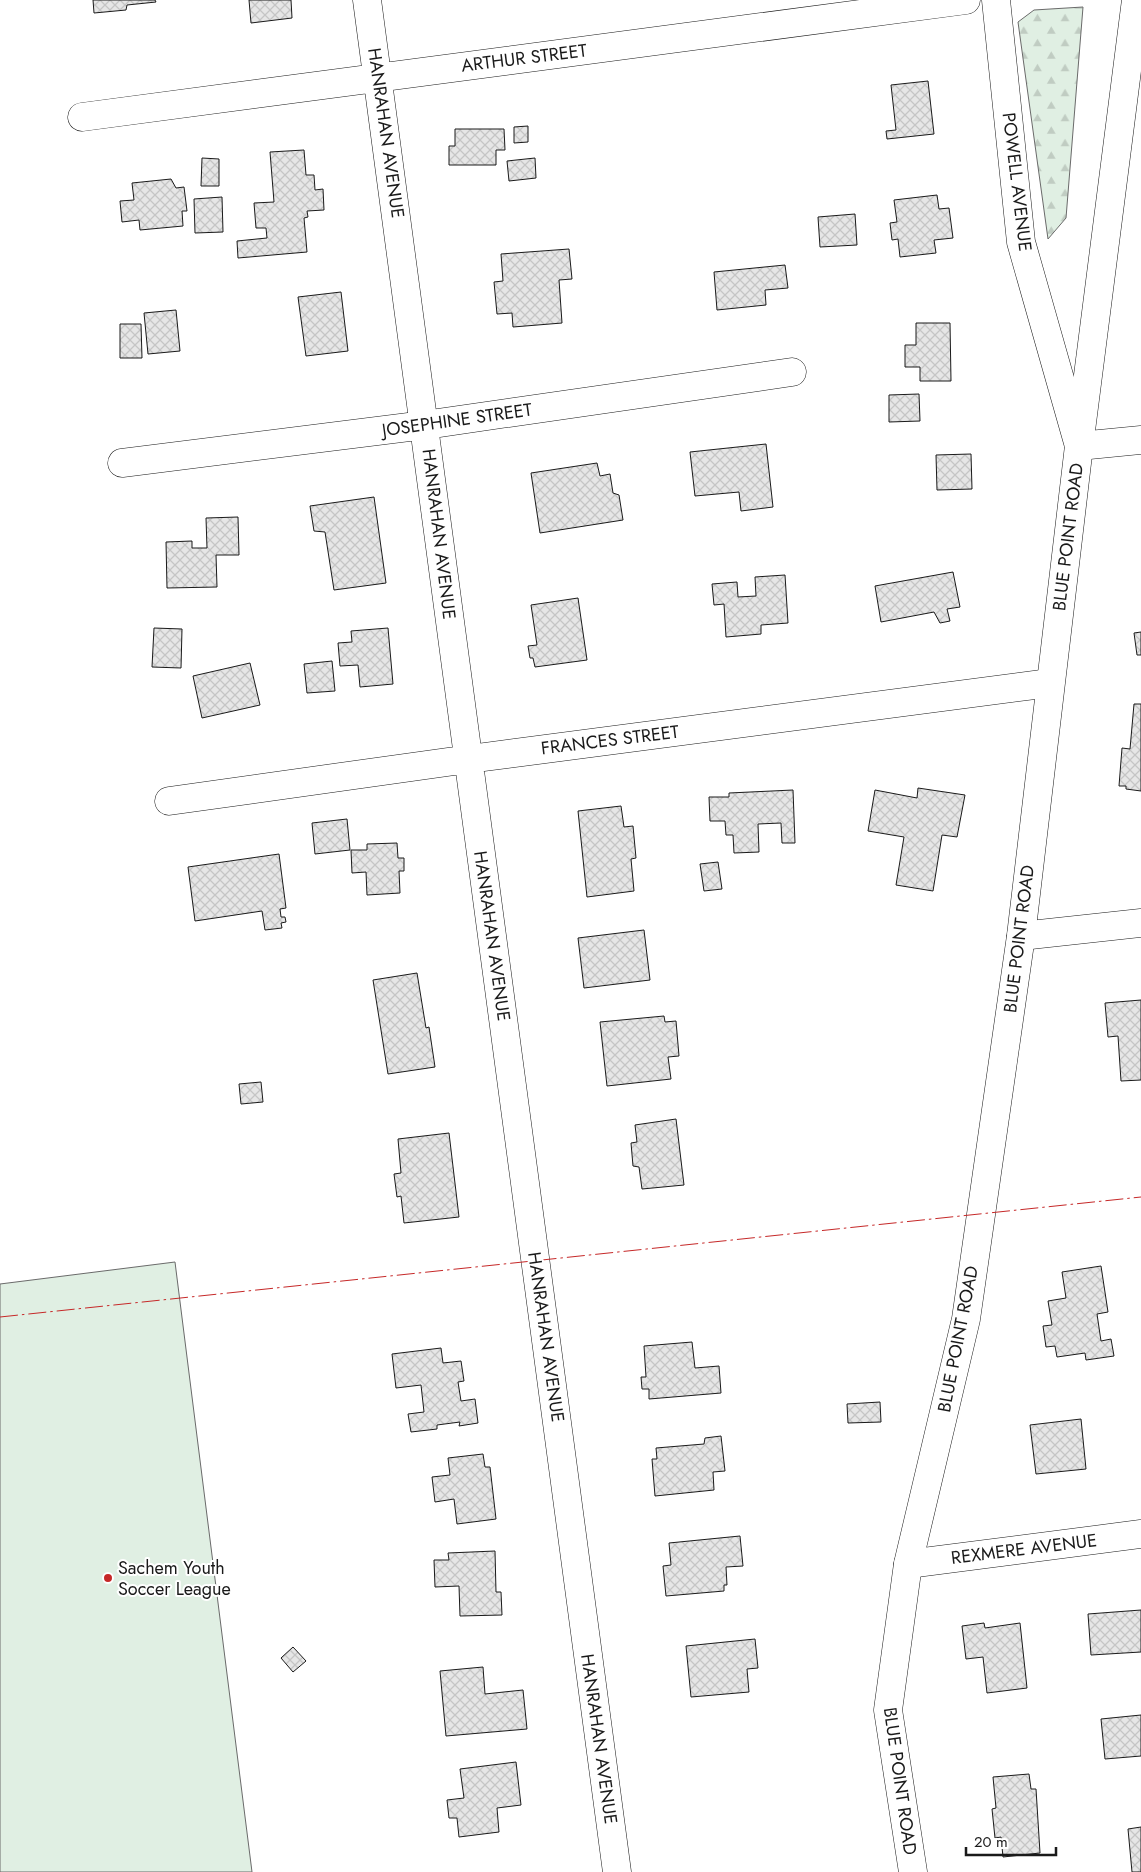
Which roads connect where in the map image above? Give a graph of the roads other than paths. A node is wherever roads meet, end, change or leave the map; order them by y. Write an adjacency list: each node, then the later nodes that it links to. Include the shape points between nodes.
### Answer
1 (367, 0): 5 (street, HANRAHAN AVENUE)
2 (966, 0): 5 (street, ARTHUR STREET)
3 (996, 0): 10 (street, POWELL AVENUE, via 1021,242)
4 (1136, 0): 10 (street, BLUE POINT ROAD)
5 (378, 76): 6 (street, ARTHUR STREET); 8 (street, HANRAHAN AVENUE)
6 (82, 117)
7 (792, 372): 8 (street, JOSEPHINE STREET)
8 (425, 425): 11 (street, JOSEPHINE STREET); 13 (street, HANRAHAN AVENUE)
9 (1141, 440): 10 (street)
10 (1079, 446): 12 (street, BLUE POINT ROAD)
11 (122, 463)
12 (1050, 683): 13 (street, FRANCES STREET); 16 (street, BLUE POINT ROAD)
13 (468, 759): 14 (street, FRANCES STREET); 19 (street, HANRAHAN AVENUE)
14 (169, 801)
15 (1141, 923): 16 (street)
16 (1021, 936): 18 (street, BLUE POINT ROAD, via 966,1319)
17 (1141, 1534): 18 (street, REXMERE AVENUE)
18 (908, 1564): 20 (street, BLUE POINT ROAD, via 888,1710)
19 (617, 1872)
20 (912, 1872)

